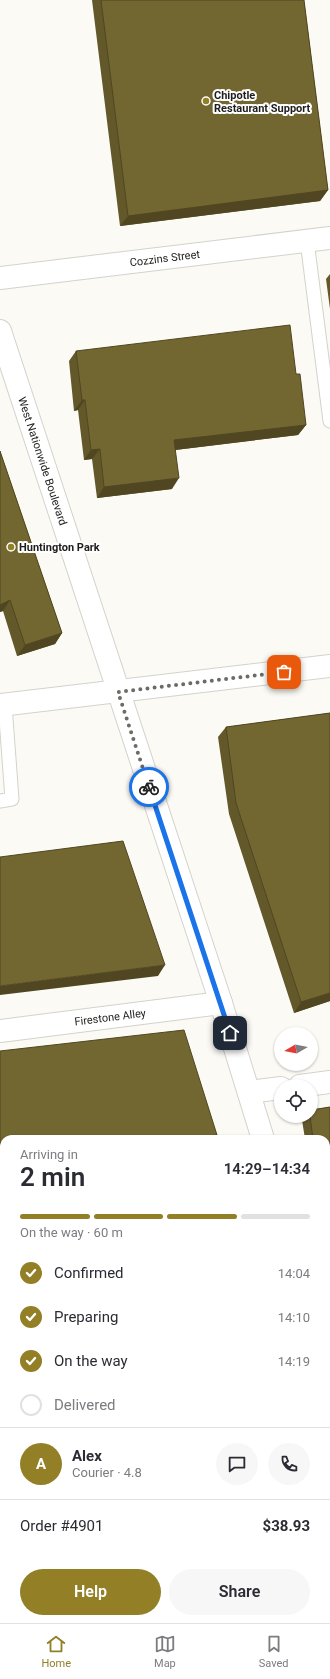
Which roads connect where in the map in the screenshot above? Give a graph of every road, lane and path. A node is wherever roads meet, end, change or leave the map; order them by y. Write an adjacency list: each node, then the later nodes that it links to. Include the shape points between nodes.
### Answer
1 (330, 238): 2 (street, Cozzins Street)
2 (307, 241): 3 (street, Cozzins Street); 5 (lane)
3 (0, 278)
4 (0, 331): 7 (street, West Nationwide Boulevard)
5 (330, 421)
6 (330, 666): 7 (street)
7 (118, 692): 8 (street); 10 (street, West Nationwide Boulevard)
8 (2, 705): 9 (lane, via 12,799)
9 (0, 801)
10 (221, 1003): 11 (street, Firestone Alley); 15 (street, West Nationwide Boulevard)
11 (0, 1031)
12 (330, 1082): 13 (street)
13 (318, 1084)
14 (274, 1089): 15 (street)
15 (249, 1092): 16 (street, West Nationwide Boulevard)
16 (262, 1135)

